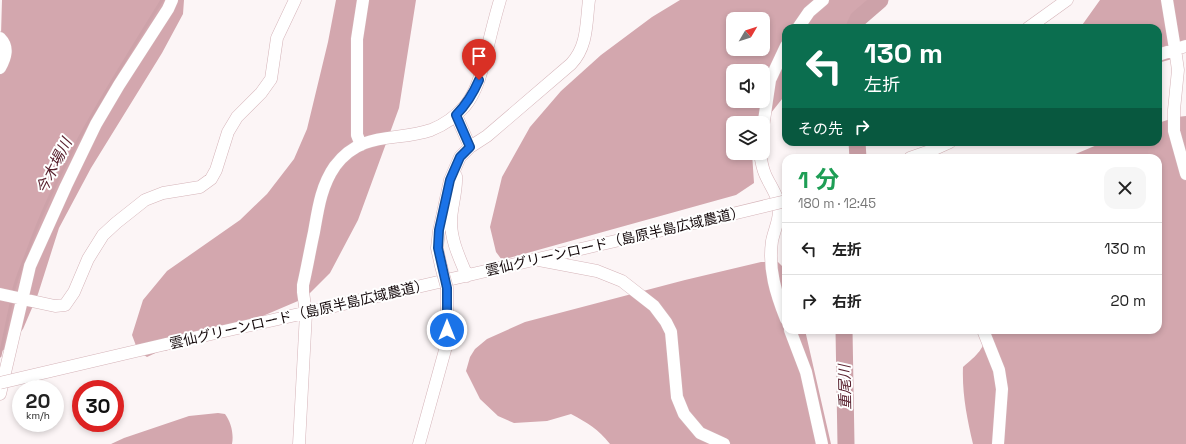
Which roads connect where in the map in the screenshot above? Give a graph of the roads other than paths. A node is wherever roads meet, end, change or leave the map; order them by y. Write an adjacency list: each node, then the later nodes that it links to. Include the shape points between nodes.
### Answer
1 (172, 0): 28 (street, via 96,124)
2 (295, 0): 28 (street, via 277,38 270,79 261,93 237,117 228,132 211,179 200,186 163,193 145,200 103,235 65,305 55,306)
3 (362, 0): 18 (street, via 356,59 357,135)
4 (500, 0): 16 (street, via 479,80 466,105)
5 (589, 0): 19 (street, via 585,39 577,58 488,136)
6 (823, 0): 9 (street, via 809,12)
7 (1067, 0): 10 (street)
8 (1167, 0): 12 (street)
9 (801, 24)
10 (1034, 24)
11 (0, 38): 15 (street, via 4,42 6,55)
12 (1181, 47): 14 (street); 24 (street, via 1174,131)
13 (782, 54): 17 (street, via 770,80)
14 (1162, 54)
15 (0, 68)
16 (456, 115): 18 (street, via 431,130 369,141); 19 (street)
17 (765, 116)
18 (361, 145): 30 (street, via 335,166 326,181 303,285)
19 (470, 147): 23 (street, via 460,157)
20 (932, 150): 21 (street)
21 (921, 154)
22 (761, 160): 29 (street, via 764,174 776,195 780,210 772,242 771,268)
23 (455, 169): 27 (street, via 457,185 451,222 453,240); 36 (street, bridge, via 450,180 439,230 438,248 447,288 447,343)
24 (1186, 174)
25 (782, 202): 26 (street, 雲仙グリーンロード（島原半島広域農道）, bridge)
26 (534, 259): 27 (street, 雲仙グリーンロード（島原半島広域農道）); 37 (street, via 597,271 622,281 654,306 671,332 677,398 684,414 700,433)
27 (467, 276): 30 (street, 雲仙グリーンロード（島原半島広域農道）)
28 (13, 297): 34 (street)
29 (782, 309)
30 (306, 313): 33 (street, 雲仙グリーンロード（島原半島広域農道）, bridge); 35 (street)
31 (792, 334): 38 (street, via 806,372)
32 (985, 334): 39 (street, via 999,370 1002,389)
33 (0, 383)
34 (0, 394)
35 (299, 444)
36 (419, 444)
37 (724, 444)
38 (822, 444)
39 (998, 444)

